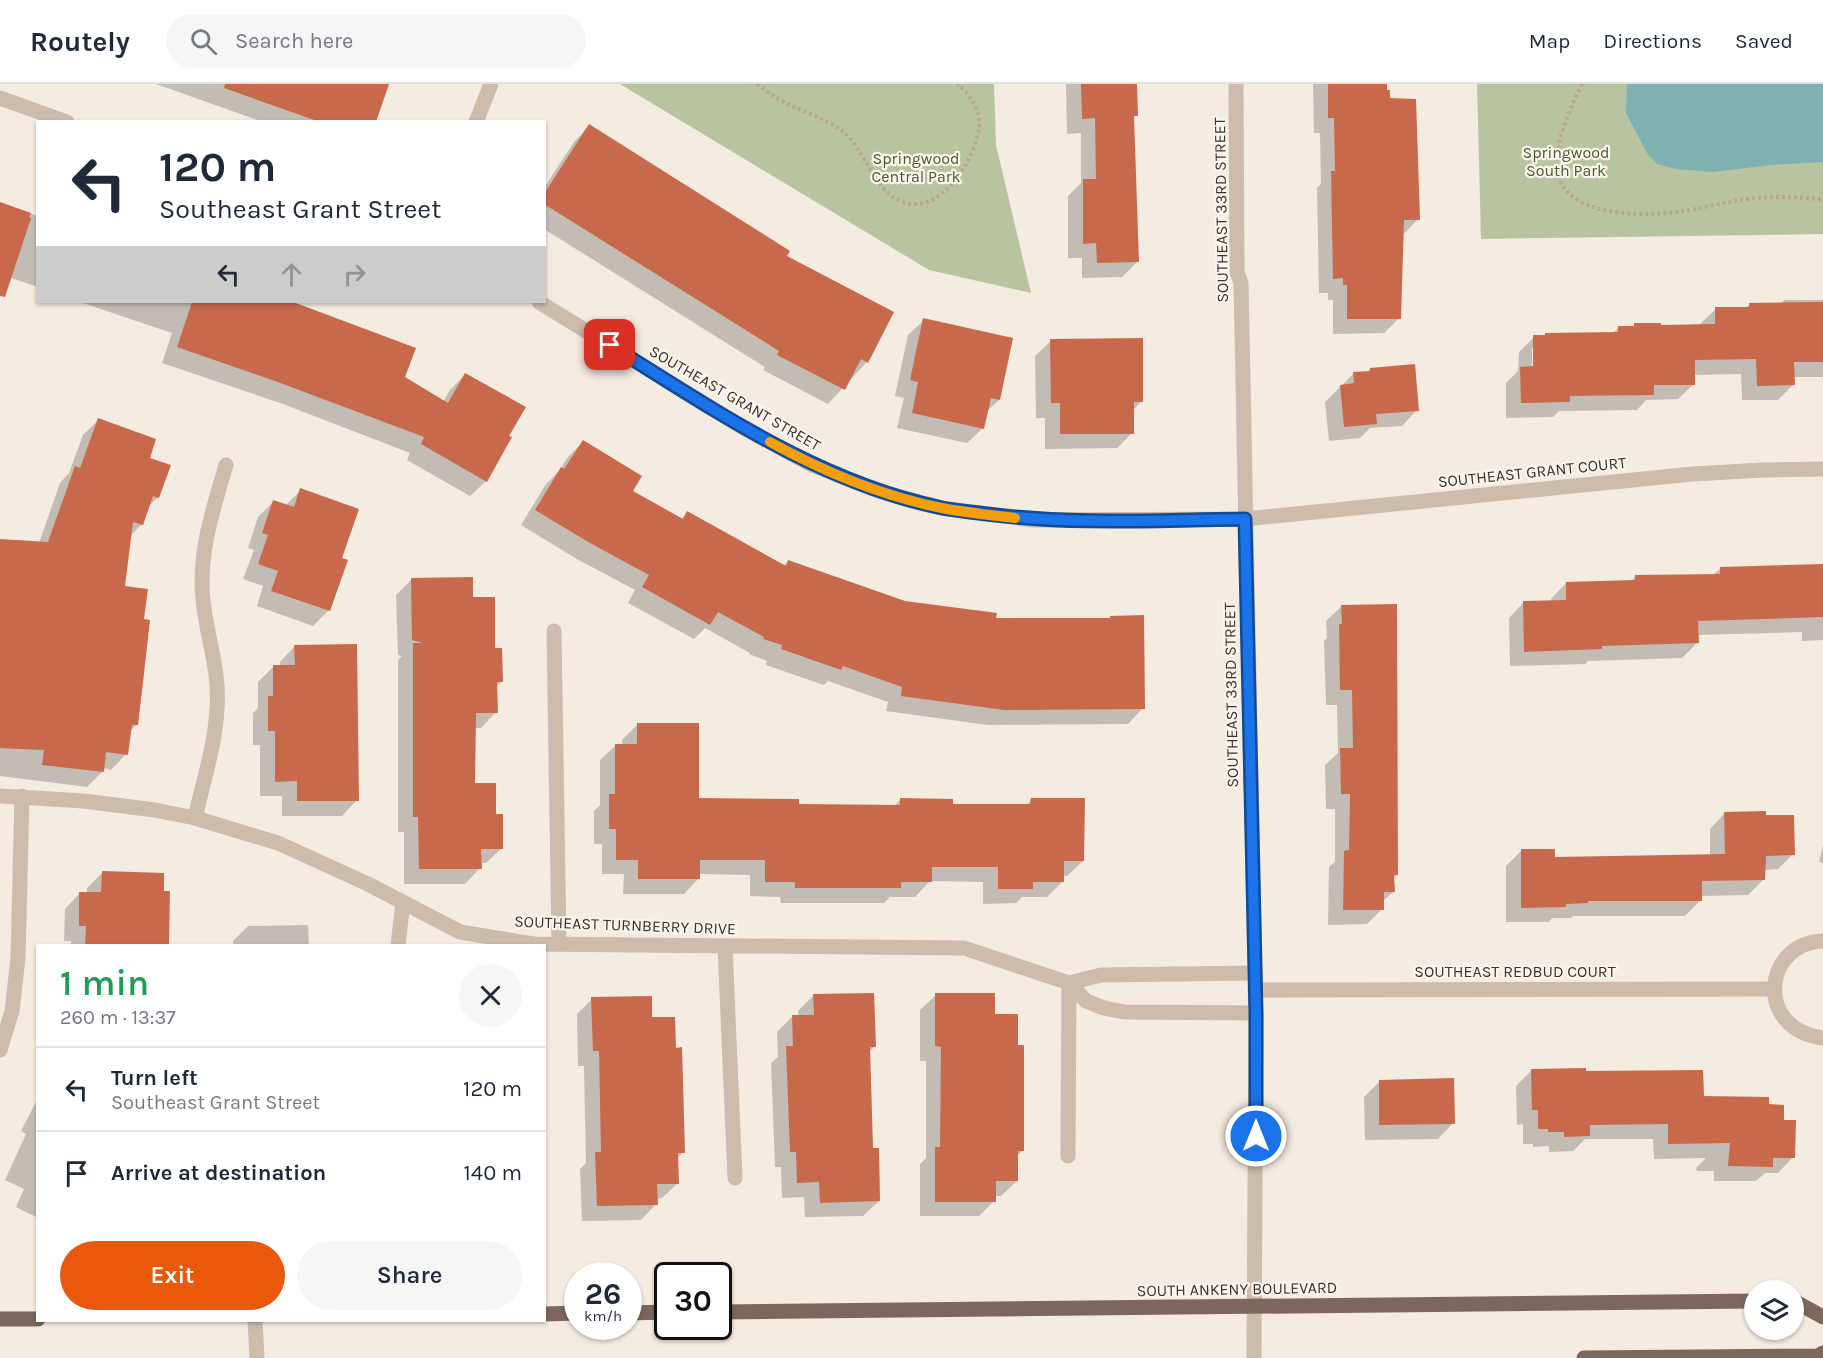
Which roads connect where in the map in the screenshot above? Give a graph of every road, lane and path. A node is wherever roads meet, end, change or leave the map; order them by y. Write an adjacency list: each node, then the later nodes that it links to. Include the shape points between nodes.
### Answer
1 (491, 84): 8 (street)
2 (757, 84): 3 (path, via 846,134 885,190 904,203 915,205 942,195 960,173 979,129 969,95)
3 (957, 84)
4 (1236, 84): 13 (street, SOUTHEAST 33RD STREET)
5 (1582, 84): 9 (path, via 1566,122 1557,168 1564,188 1581,202 1604,211 1631,214 1668,213 1741,200)
6 (0, 98): 7 (street)
7 (61, 120)
8 (477, 120)
9 (1823, 200)
10 (541, 303): 13 (street, SOUTHEAST GRANT STREET, via 747,430 812,465 878,491 942,508 1034,520)
11 (226, 465): 17 (street, via 206,530 202,561 203,599 217,673 217,710)
12 (1823, 469): 13 (street, SOUTHEAST GRANT COURT, via 1693,474)
13 (1245, 519): 23 (street, SOUTHEAST 33RD STREET)
14 (554, 631): 21 (street)
15 (0, 796): 16 (street, SOUTHEAST TURNBERRY DRIVE)
16 (22, 796): 17 (street, SOUTHEAST TURNBERRY DRIVE); 29 (street, via 18,958 12,1011)
17 (195, 818): 18 (street, SOUTHEAST TURNBERRY DRIVE, via 278,843)
18 (404, 902): 20 (street); 21 (street, SOUTHEAST TURNBERRY DRIVE, via 460,932 534,944)
19 (1823, 941): 25 (street, via 1798,947 1786,958)
20 (398, 944)
21 (560, 944): 22 (street, SOUTHEAST TURNBERRY DRIVE)
22 (725, 946): 24 (street, SOUTHEAST TURNBERRY DRIVE, via 964,948); 31 (street)
23 (1255, 973): 24 (street, via 1101,975); 26 (street, SOUTHEAST 33RD STREET)
24 (1069, 983): 27 (street, SOUTHEAST TURNBERRY DRIVE, via 1086,1001 1124,1012); 30 (street)
25 (1774, 989): 26 (street, SOUTHEAST REDBUD COURT); 28 (street, via 1784,1019 1795,1030)
26 (1255, 990): 27 (street, SOUTHEAST 33RD STREET)
27 (1256, 1013): 33 (street, SOUTHEAST 33RD STREET)
28 (1823, 1038)
29 (0, 1050)
30 (1068, 1156)
31 (735, 1178)
32 (1744, 1301): 33 (main road, SOUTH ANKENY BOULEVARD)
33 (1255, 1306): 35 (main road, SOUTH ANKENY BOULEVARD); 44 (street, SOUTHEAST 33RD STREET)
34 (1804, 1307): 38 (main road)
35 (732, 1312)
36 (564, 1313): 37 (main road)
37 (546, 1314)
38 (1823, 1317)
39 (0, 1319): 40 (main road)
40 (36, 1319)
41 (255, 1322): 43 (street)
42 (1823, 1353): 45 (main road)
43 (257, 1358)
44 (1254, 1358)
45 (1584, 1358)

